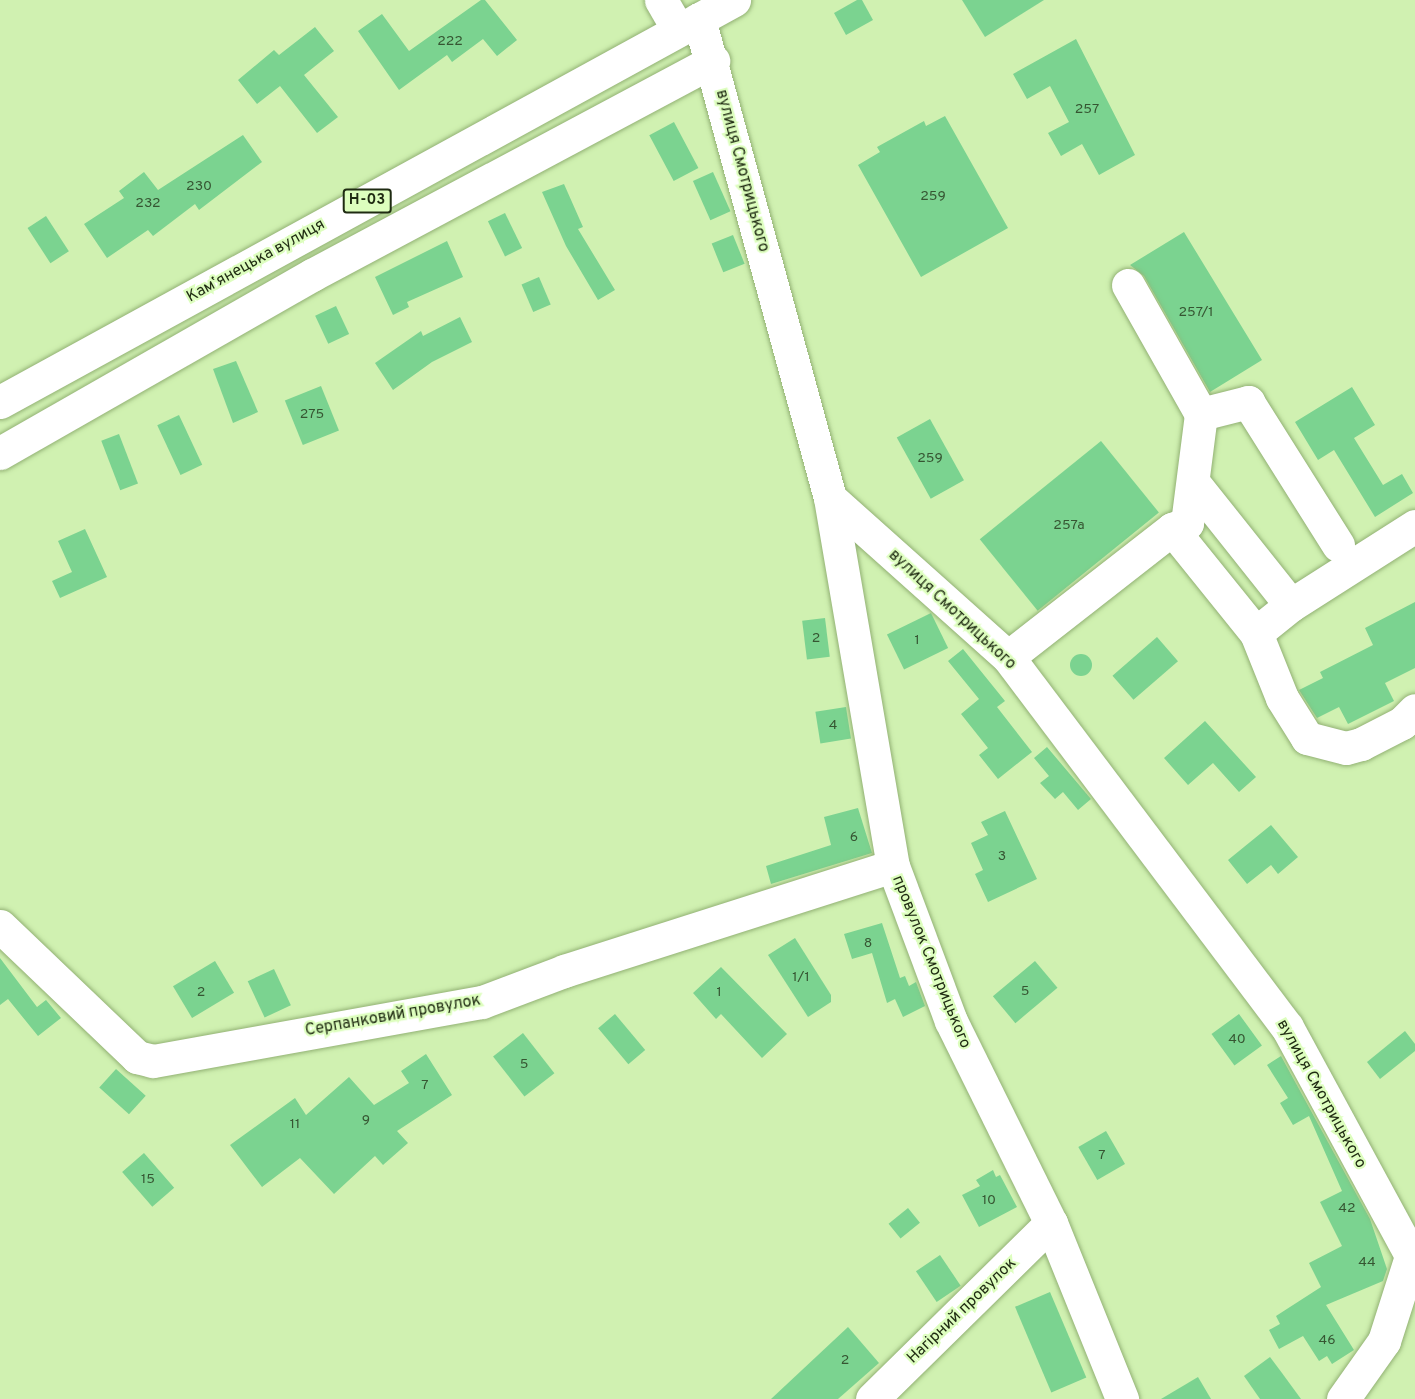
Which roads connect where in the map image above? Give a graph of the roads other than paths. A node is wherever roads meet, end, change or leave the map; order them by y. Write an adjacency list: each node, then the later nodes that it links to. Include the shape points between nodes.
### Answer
1 (661, 0): 3 (street, вулиця Смотрицького)
2 (734, 0): 3 (street, Камʼянецька вулиця / Н-03)
3 (689, 25): 4 (street, вулиця Смотрицького); 6 (street, Камʼянецька вулиця / Н-03)
4 (713, 61): 8 (street, via 312,275); 10 (street, вулиця Смотрицького)
5 (1128, 285): 7 (street)
6 (0, 402)
7 (1201, 414): 9 (street); 13 (street, via 1248,402)
8 (0, 453)
9 (1194, 482): 12 (street, via 1187,523); 14 (street)
10 (830, 498): 16 (street, вулиця Смотрицького); 18 (street, провулок Смотрицького)
11 (1415, 526): 14 (street)
12 (1172, 529): 15 (street); 16 (street)
13 (1338, 545)
14 (1291, 605): 15 (street)
15 (1256, 633): 17 (street, via 1282,698 1307,738 1346,748 1402,723)
16 (1008, 657): 21 (street, вулиця Смотрицького, via 1287,1027)
17 (1415, 710)
18 (893, 866): 19 (street, Серпанковий провулок, via 564,971 482,1002 153,1060 137,1057); 20 (street, провулок Смотрицького, via 951,1021)
19 (0, 926)
20 (1052, 1223): 22 (street, Нагірний провулок); 23 (street, провулок Смотрицького)
21 (1413, 1254): 24 (street, via 1384,1341)
22 (872, 1399)
23 (1122, 1399)
24 (1343, 1399)

